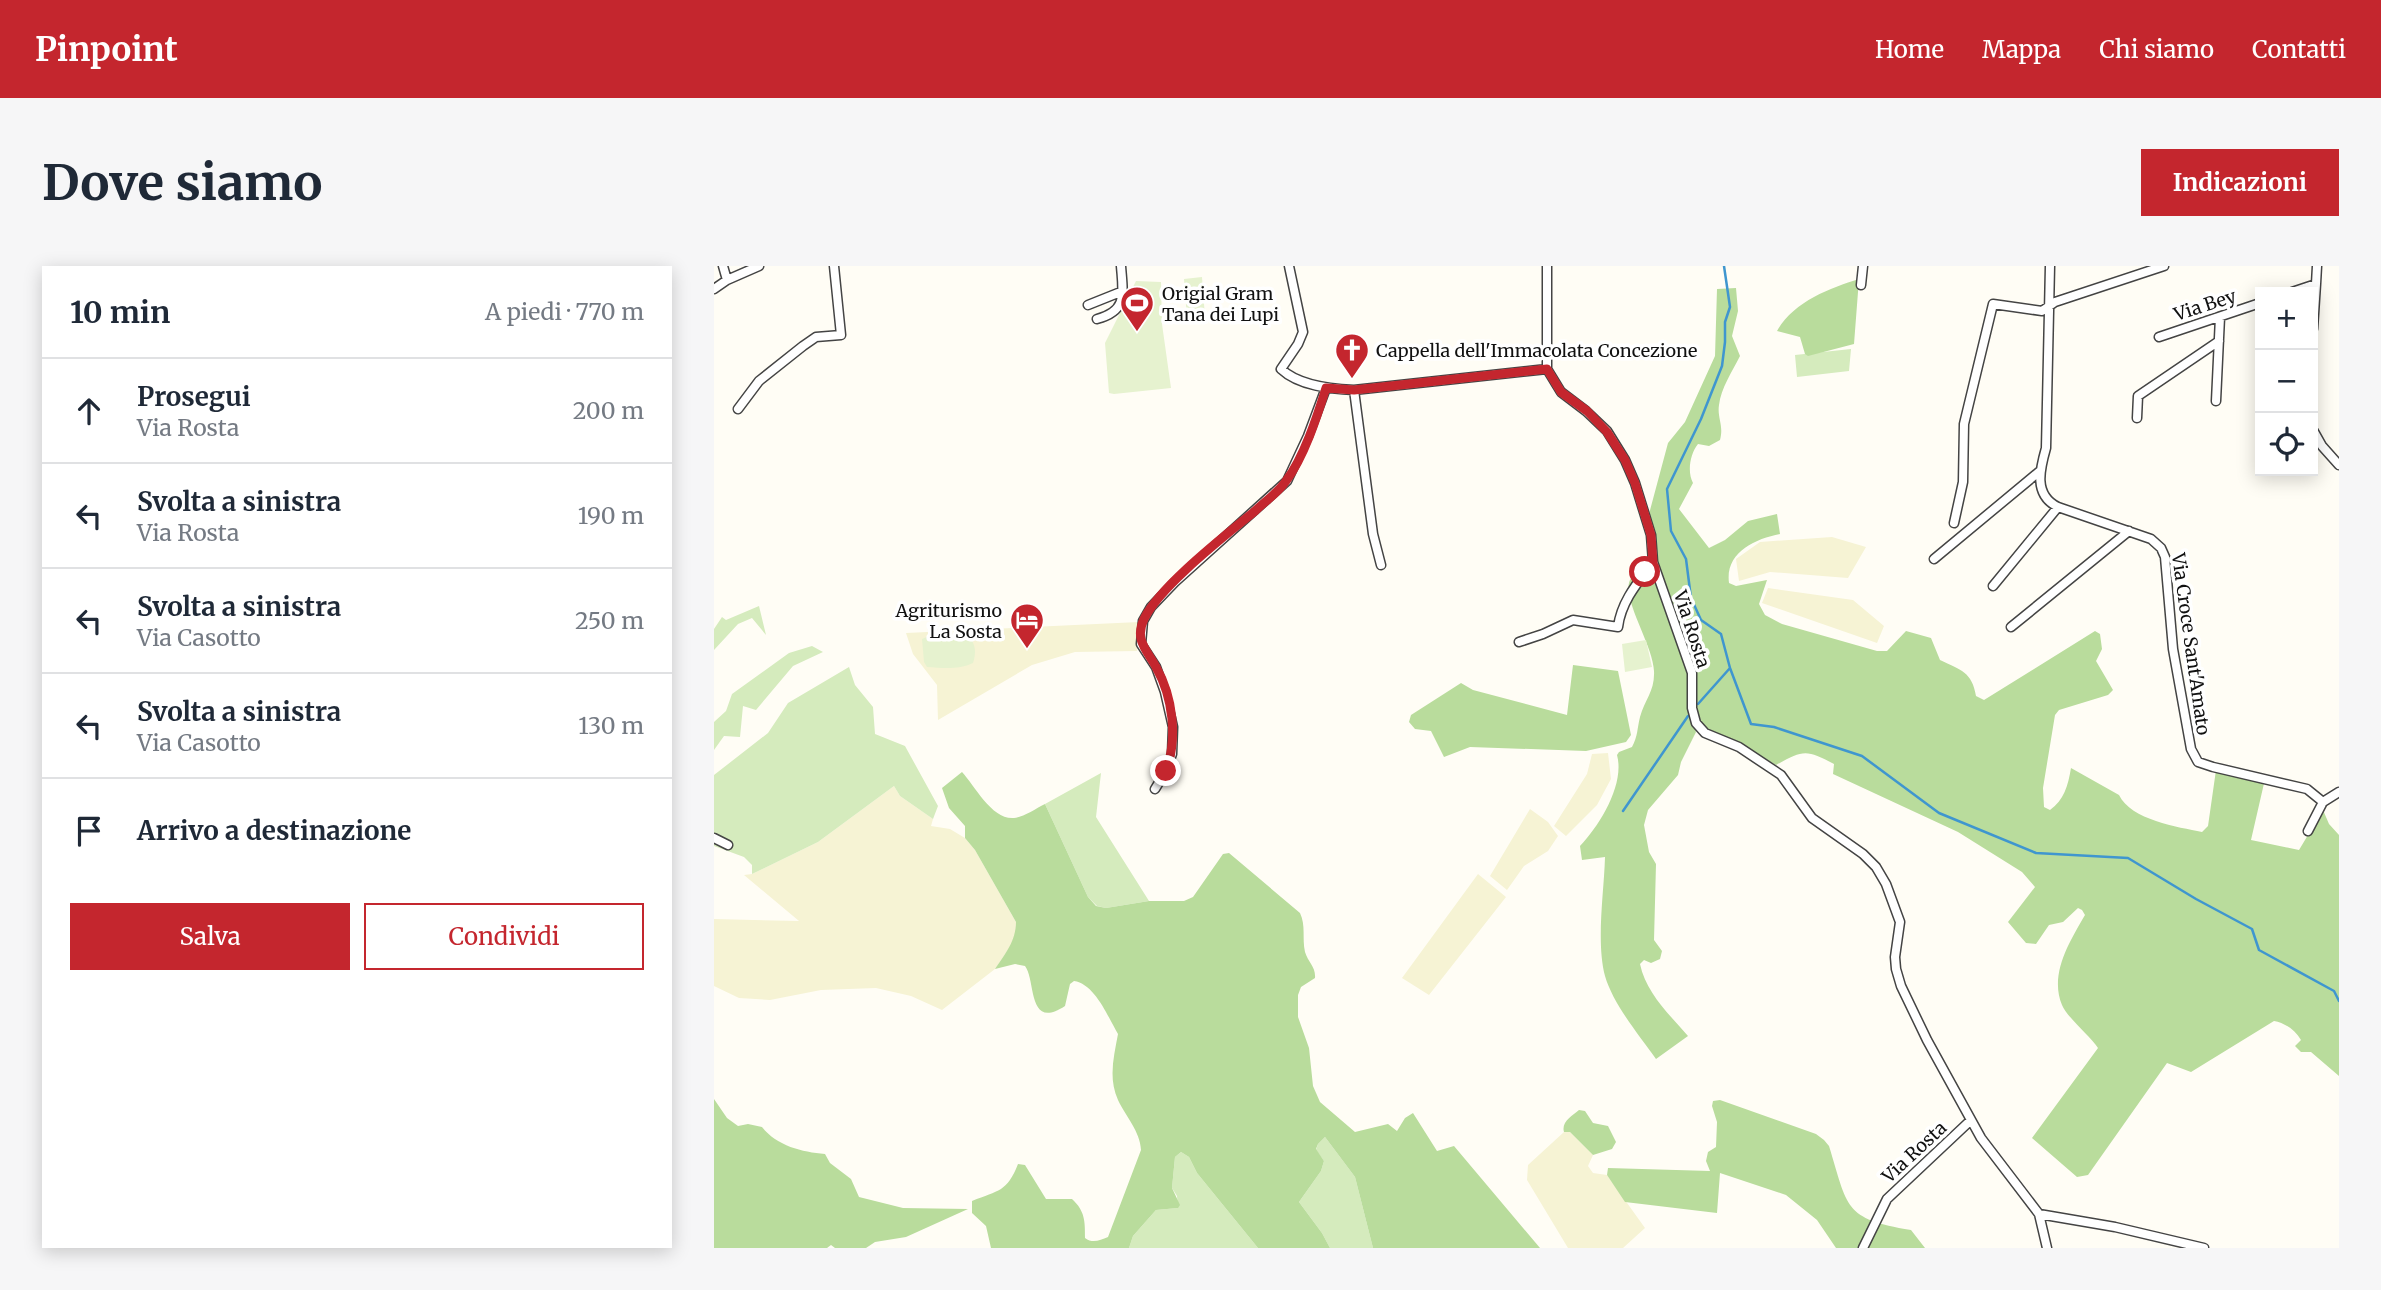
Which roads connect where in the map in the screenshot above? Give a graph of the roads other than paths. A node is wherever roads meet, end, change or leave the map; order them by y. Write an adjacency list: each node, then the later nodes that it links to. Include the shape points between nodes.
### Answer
1 (723, 266): 11 (street)
2 (759, 266): 11 (street)
3 (834, 266): 29 (street, via 841,335 816,337 803,346 760,381)
4 (1121, 266): 17 (street)
5 (1289, 266): 26 (street, via 1303,332 1281,369)
6 (1547, 266): 25 (street)
7 (1863, 266): 13 (street)
8 (2050, 266): 20 (street)
9 (2164, 266): 20 (street)
10 (2318, 266): 12 (street)
11 (727, 280): 16 (street)
12 (2316, 284): 14 (street); 15 (street)
13 (1861, 285)
14 (2307, 287)
15 (2316, 287)
16 (714, 289)
17 (1122, 291): 18 (street); 22 (street, via 1114,313)
18 (1088, 304)
19 (2255, 305): 21 (street, Via Bey)
20 (2049, 306): 33 (street, via 2046,448); 35 (street, via 2042,311 1993,304 1964,424 1963,482)
21 (2220, 317): 23 (street, Via Bey); 24 (street)
22 (1097, 318)
23 (2159, 337)
24 (2219, 341): 28 (street); 30 (street, via 2138,396)
25 (1547, 369): 27 (street); 38 (street, Via Rosta, via 1561,392 1607,432 1625,460 1651,535)
26 (1326, 388): 27 (street); 43 (street, via 1287,481 1175,582 1143,621 1141,644 1156,667 1173,727 1172,754)
27 (1354, 390): 39 (street)
28 (2216, 401)
29 (738, 409)
30 (2137, 418)
31 (2318, 439): 32 (street)
32 (2339, 464)
33 (2040, 471): 34 (street, via 2042,491); 37 (street)
34 (2058, 507): 36 (street, Via Croce Sant'Amato); 40 (street)
35 (1955, 523)
36 (2129, 531): 41 (street); 45 (street, Via Croce Sant'Amato, via 2157,542 2165,557 2173,649 2191,749 2198,762 2307,789)
37 (1934, 559)
38 (1653, 562): 42 (street, via 1623,605 1618,627 1573,620); 49 (street, Via Rosta, via 1692,673 1696,723 1705,733 1739,747 1781,775 1812,818 1863,854 1886,884 1900,922 1895,957 1901,986)
39 (1381, 565)
40 (1993, 586)
41 (2011, 627)
42 (1519, 642)
43 (1155, 789)
44 (2339, 792): 45 (street)
45 (2323, 802): 46 (street)
46 (2308, 831)
47 (714, 838): 48 (street)
48 (728, 845)
49 (1971, 1120): 50 (street, Via Rosta); 51 (street, Via Rosta, via 1887,1199)
50 (2039, 1214): 52 (street, Via Rosta); 53 (street)
51 (1863, 1248)
52 (2047, 1248)
53 (2204, 1248)

